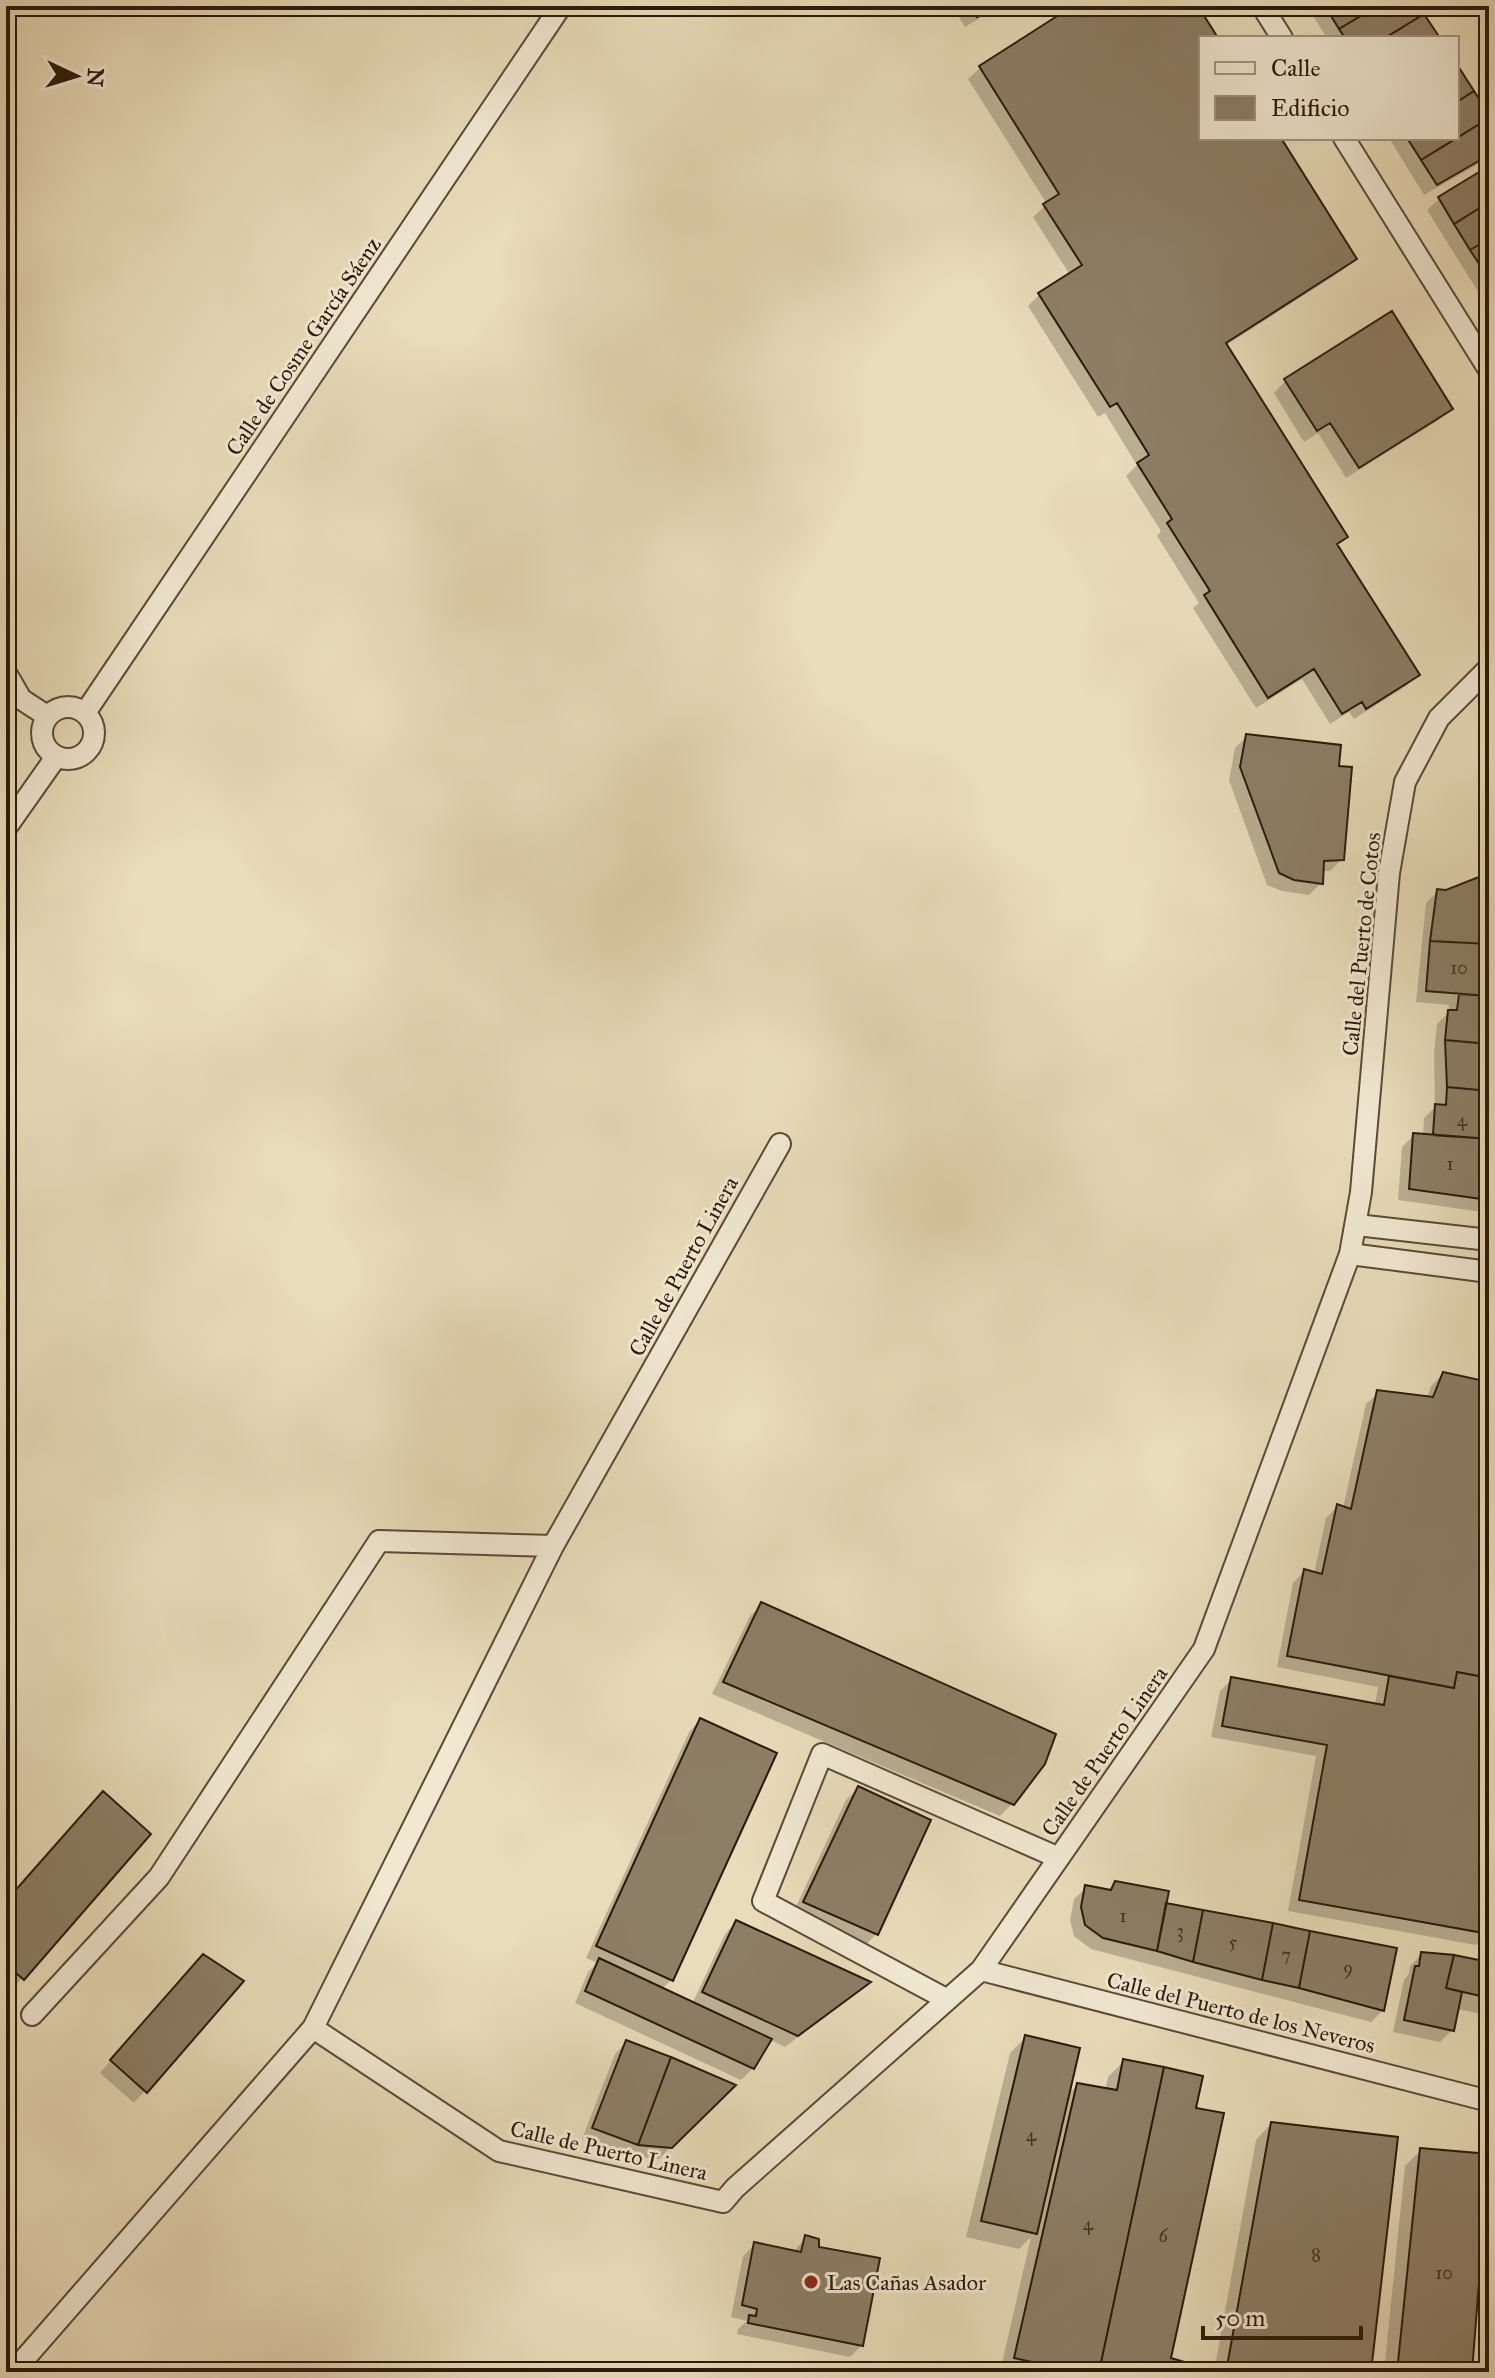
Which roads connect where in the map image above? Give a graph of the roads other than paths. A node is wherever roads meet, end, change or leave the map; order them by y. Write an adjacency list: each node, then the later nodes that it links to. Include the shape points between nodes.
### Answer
1 (561, 6): 8 (street, Calle de Cosme García Sáenz)
2 (1262, 6): 3 (street)
3 (1281, 36)
4 (1345, 140): 5 (street)
5 (1489, 370)
6 (1489, 668): 13 (street, Calle del Puerto de Cotos, via 1439,718 1405,782 1389,873)
7 (6, 673): 9 (street, via 21,699)
8 (85, 713): 9 (street, via 65,706); 10 (street, via 94,732 91,745 79,757)
9 (47, 716): 10 (street, via 42,740)
10 (56, 757): 11 (street)
11 (6, 828)
12 (780, 1144): 17 (street, Calle de Puerto Linera)
13 (1357, 1225): 14 (street); 15 (street, Calle del Puerto de Cotos)
14 (1489, 1240)
15 (1350, 1254): 16 (street); 18 (street, Calle de Puerto Linera, via 1204,1649)
16 (1489, 1272)
17 (553, 1546): 21 (street, via 379,1541 159,1877); 22 (street, Calle de Puerto Linera)
18 (1059, 1858): 19 (street, Calle de Puerto Linera); 20 (street, via 822,1754 763,1901)
19 (981, 1970): 20 (street, Calle de Puerto Linera); 23 (street, Calle del Puerto de los Neveros)
20 (946, 1999): 22 (street, Calle de Puerto Linera, via 723,2202 499,2151)
21 (32, 2015)
22 (313, 2028): 24 (street)
23 (1489, 2101)
24 (13, 2372)

